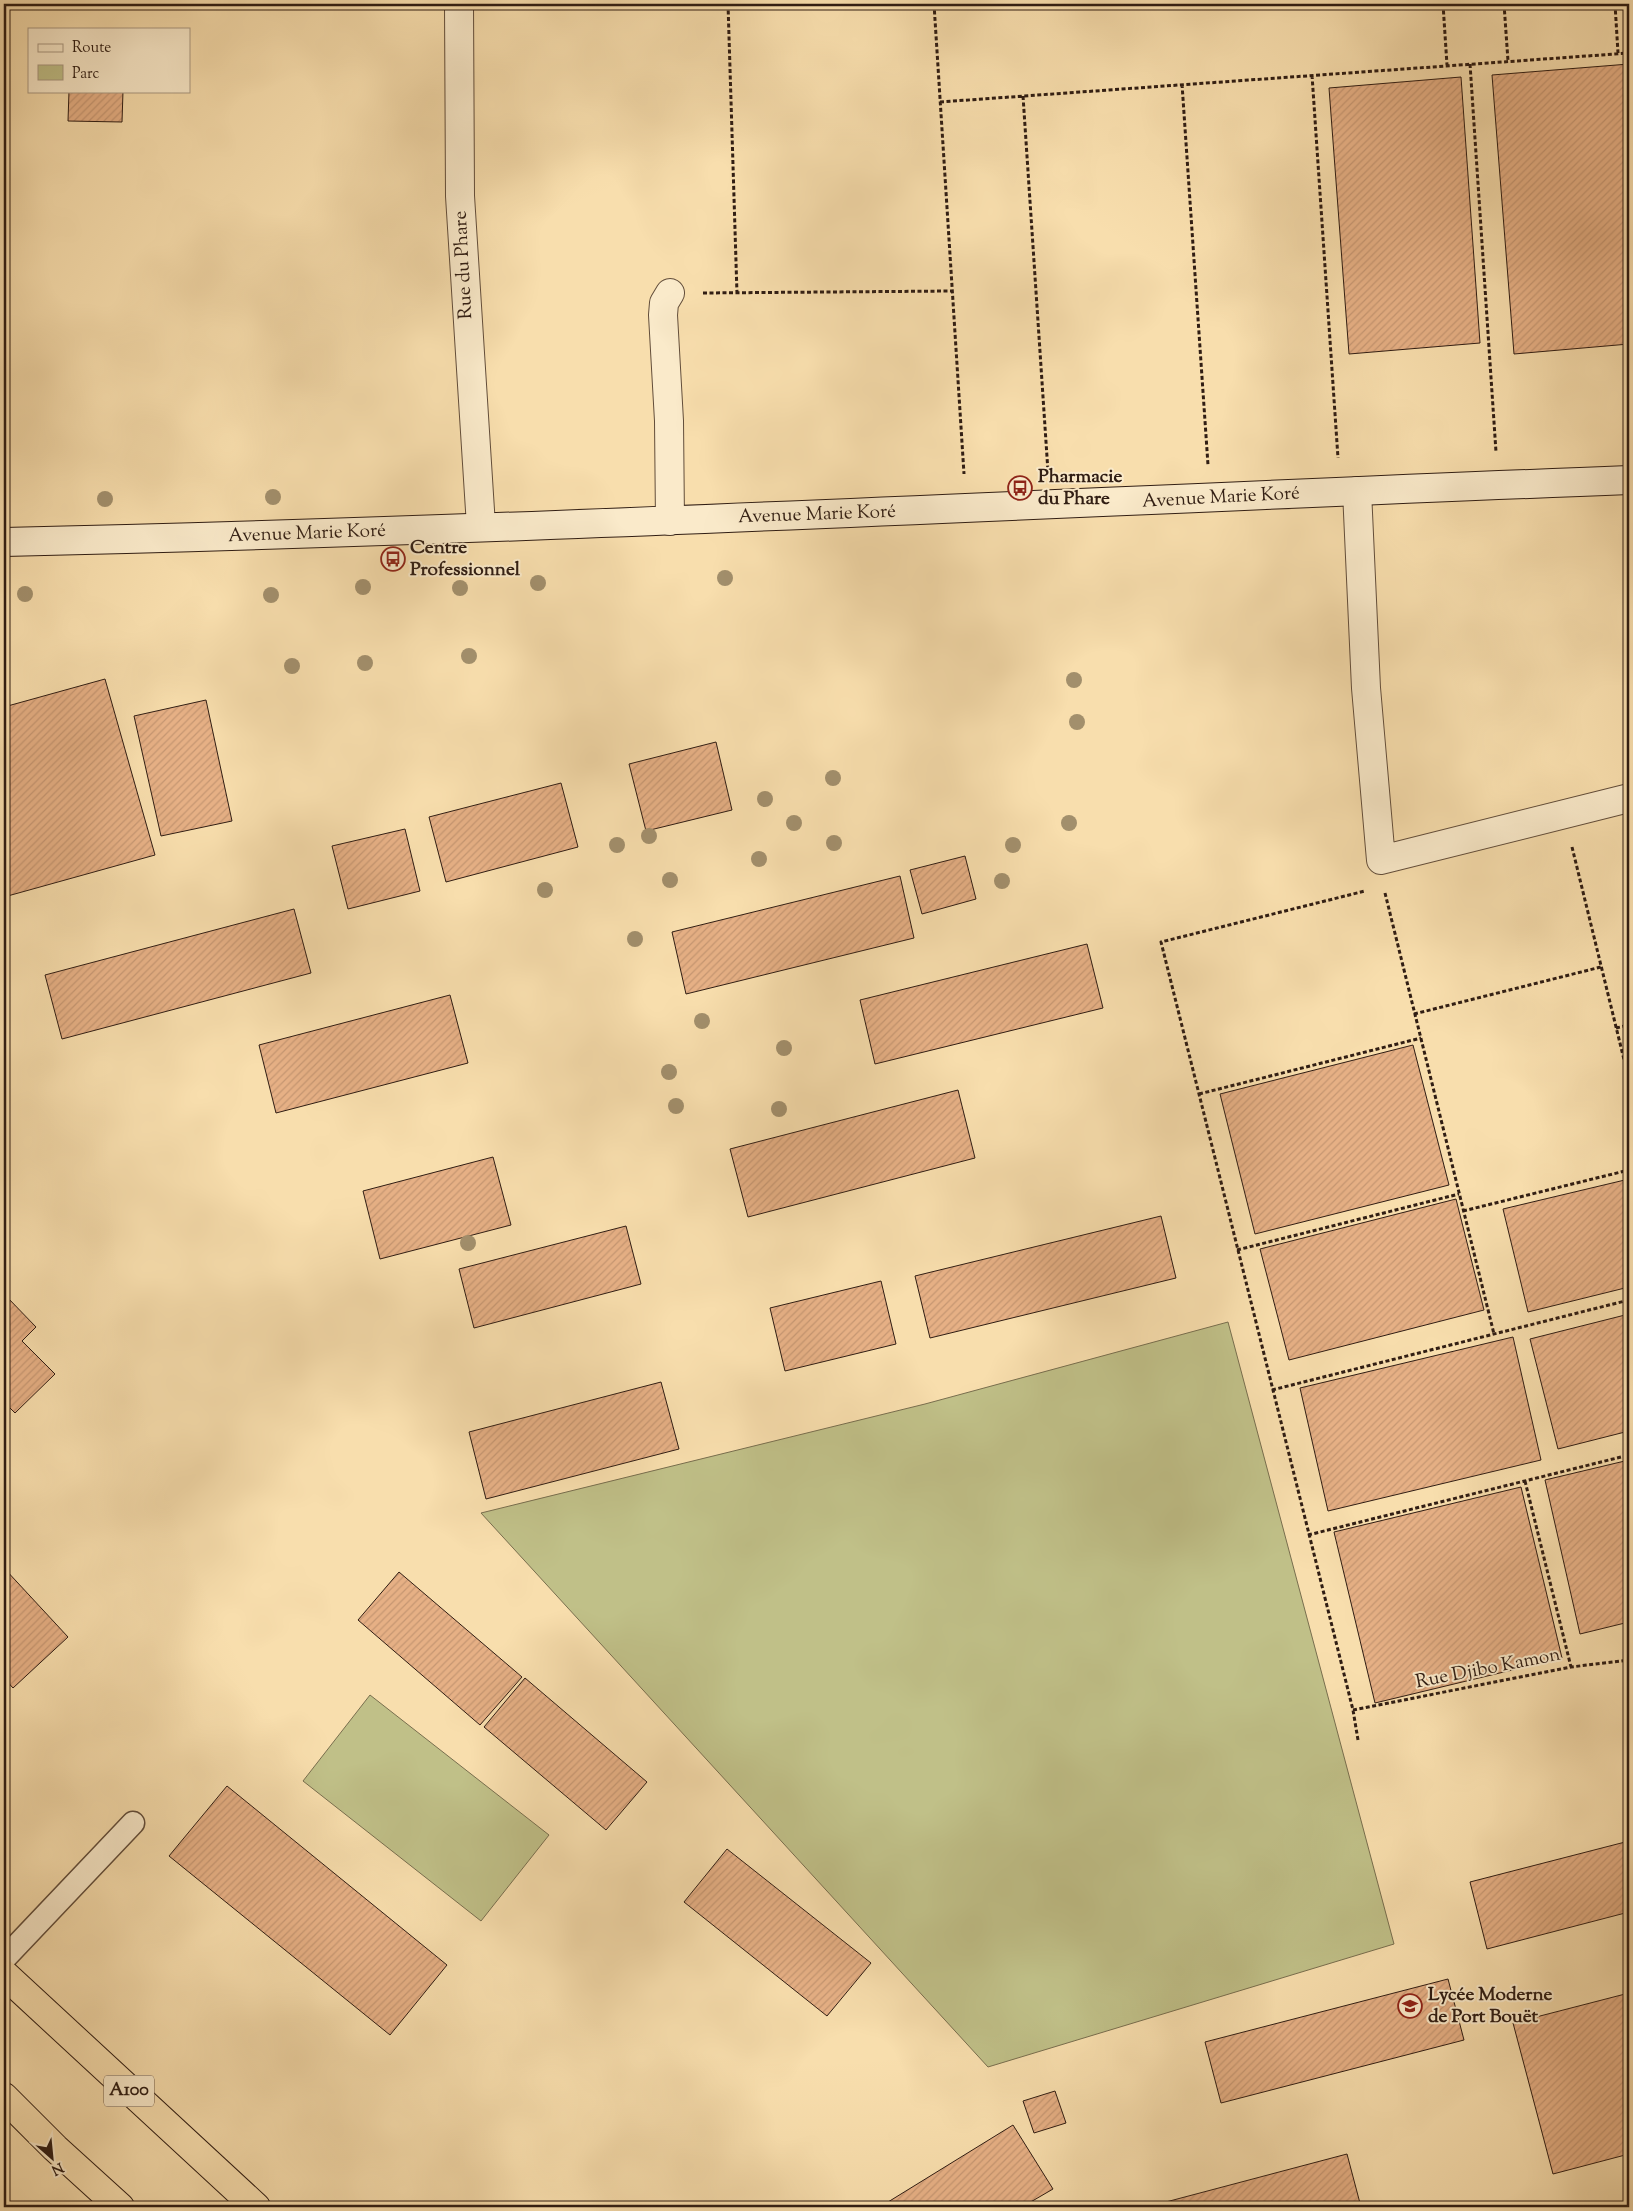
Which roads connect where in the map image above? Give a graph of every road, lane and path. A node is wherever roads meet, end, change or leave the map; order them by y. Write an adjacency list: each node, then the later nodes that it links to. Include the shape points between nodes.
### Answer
1 (459, 4): 26 (main road, Rue du Phare, via 460,196)
2 (728, 4): 18 (path)
3 (934, 4): 15 (path)
4 (1443, 4): 11 (path)
5 (1504, 4): 9 (path)
6 (1615, 4): 8 (path)
7 (1629, 52): 8 (path)
8 (1618, 53): 9 (path)
9 (1508, 61): 10 (path)
10 (1470, 64): 11 (path); 20 (path)
11 (1447, 65): 12 (path)
12 (1312, 75): 13 (path); 21 (path)
13 (1182, 84): 14 (path); 22 (path)
14 (1023, 96): 15 (path); 23 (path)
15 (940, 102): 16 (path)
16 (952, 291): 18 (path); 24 (path)
17 (670, 293): 18 (path); 25 (main road, via 664,303 663,315)
18 (737, 294)
19 (1629, 480): 20 (main road, Avenue Marie Koré)
20 (1498, 486): 21 (main road, Avenue Marie Koré)
21 (1349, 492): 22 (main road, Avenue Marie Koré); 29 (main road, via 1381,860)
22 (1210, 499): 23 (main road, Avenue Marie Koré)
23 (1050, 506): 24 (main road, Avenue Marie Koré)
24 (966, 510): 25 (main road, Avenue Marie Koré)
25 (670, 521): 26 (main road, Avenue Marie Koré)
26 (481, 526): 27 (main road, Avenue Marie Koré, via 210,538)
27 (4, 542)
28 (1629, 798): 29 (main road)
29 (1564, 814): 32 (path)
30 (1383, 886): 33 (path)
31 (1373, 888): 38 (path, via 1161,942)
32 (1601, 967): 33 (path); 35 (path)
33 (1414, 1014): 36 (path)
34 (1629, 1025): 35 (path)
35 (1616, 1028): 37 (path)
36 (1420, 1038): 38 (path); 40 (path)
37 (1629, 1080)
38 (1198, 1094): 42 (path)
39 (1629, 1170): 41 (path)
40 (1459, 1194): 41 (path); 42 (path)
41 (1463, 1211): 44 (path)
42 (1237, 1250): 45 (path)
43 (1629, 1300): 44 (path)
44 (1494, 1334): 45 (path)
45 (1272, 1390): 48 (path)
46 (1629, 1455): 47 (path)
47 (1525, 1480): 48 (path); 50 (path)
48 (1308, 1535): 51 (path)
49 (1629, 1660): 50 (path, Rue Djibo Kamon)
50 (1572, 1667): 51 (path, Rue Djibo Kamon)
51 (1353, 1710): 52 (path)
52 (1358, 1740)
53 (134, 1823): 54 (lane)
54 (4, 1959)
55 (4, 1974): 58 (highway, A100)
56 (4, 2097): 57 (highway)
57 (120, 2207)
58 (256, 2207)

